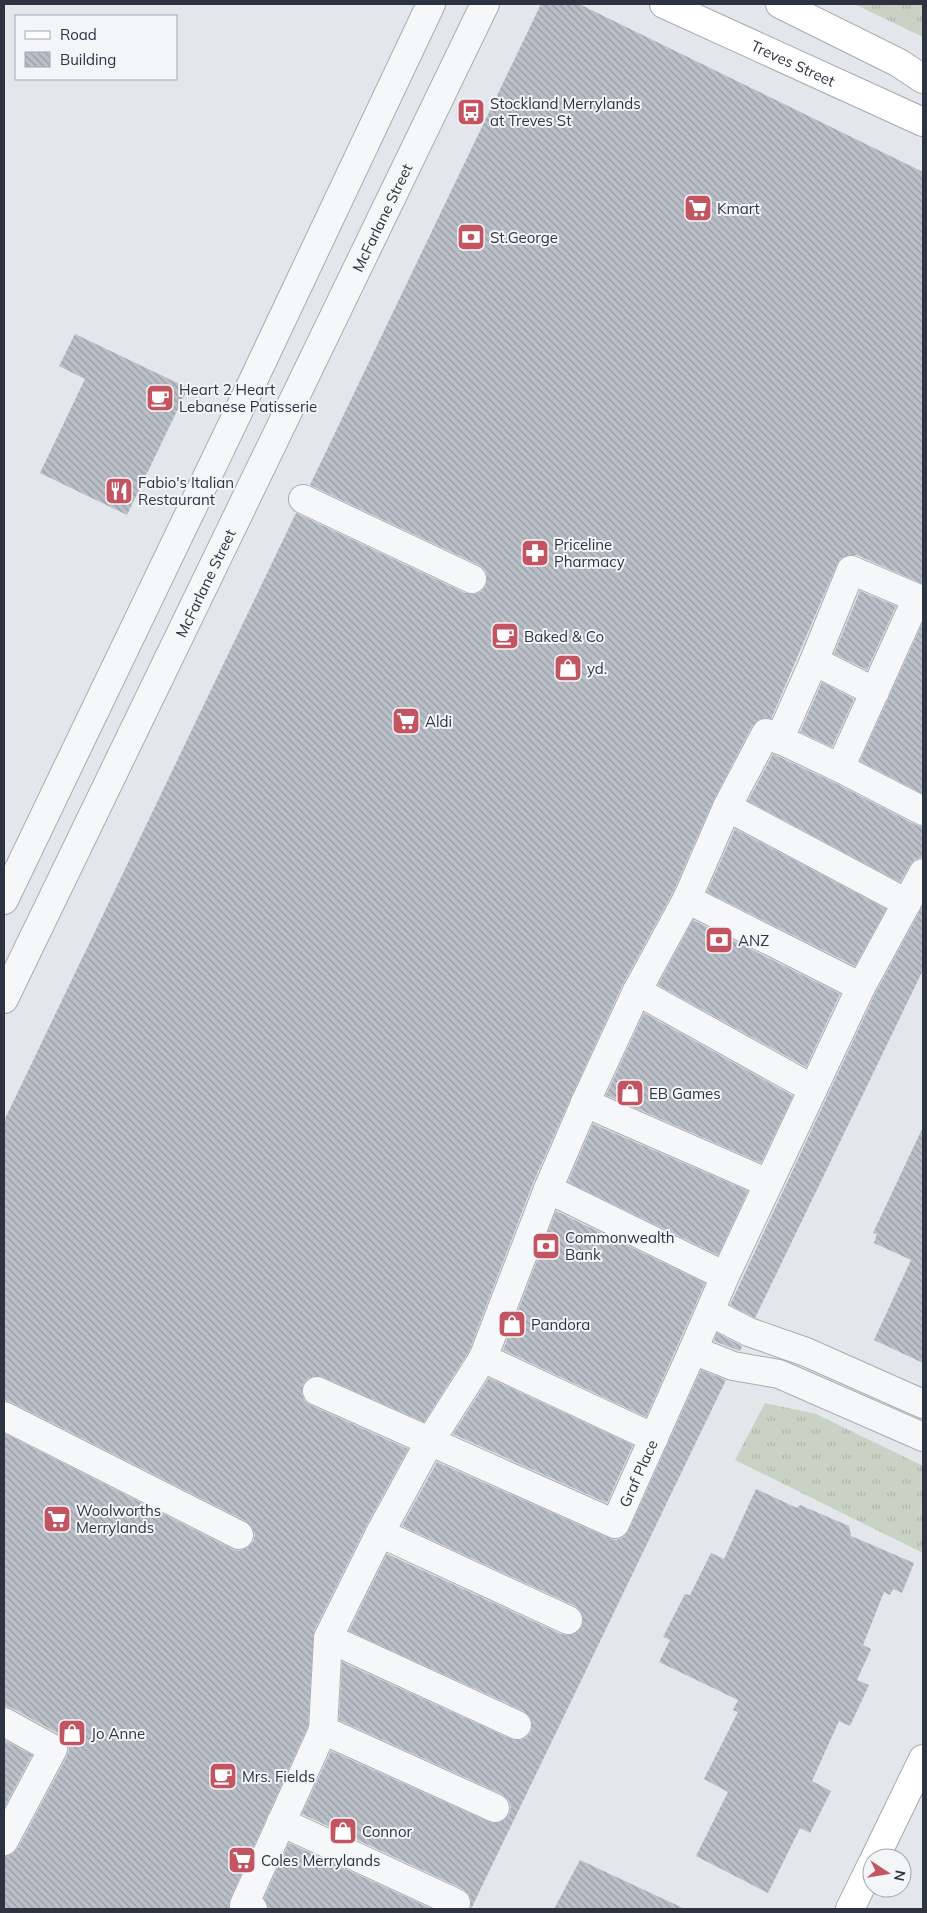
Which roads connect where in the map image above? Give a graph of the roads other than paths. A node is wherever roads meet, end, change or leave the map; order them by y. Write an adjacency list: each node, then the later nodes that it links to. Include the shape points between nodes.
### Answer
1 (431, 4): 17 (street)
2 (485, 4): 21 (street, McFarlane Street)
3 (664, 4): 6 (main road, Treves Street)
4 (780, 4): 5 (main road, via 899,63)
5 (923, 79)
6 (923, 122)
7 (303, 499): 8 (street)
8 (472, 579)
9 (814, 661): 10 (street); 10 (street, via 851,570 917,598); 11 (street)
10 (875, 692): 12 (street)
11 (779, 740): 12 (street); 13 (street, via 766,733)
12 (840, 768): 14 (street)
13 (727, 807): 16 (street); 18 (street)
14 (923, 811)
15 (923, 873): 18 (street, Graf Place)
16 (687, 899): 19 (street); 20 (street)
17 (4, 900)
18 (907, 903): 19 (street, Graf Place)
19 (861, 987): 22 (street, Graf Place)
20 (637, 991): 22 (street); 23 (street)
21 (4, 999)
22 (813, 1089): 24 (street, Graf Place)
23 (585, 1103): 24 (street); 25 (street)
24 (768, 1183): 26 (street, Graf Place)
25 (548, 1188): 26 (street); 29 (street)
26 (725, 1276): 27 (street, Graf Place)
27 (710, 1312): 28 (street, Graf Place); 31 (street, via 749,1332 806,1352)
28 (693, 1350): 33 (street, via 733,1366 779,1374); 34 (street, Graf Place)
29 (483, 1358): 34 (street); 35 (street)
30 (317, 1391): 35 (street, Graf Place)
31 (923, 1404)
32 (4, 1416): 37 (street)
33 (923, 1437)
34 (654, 1438): 35 (street, Graf Place, via 615,1524)
35 (430, 1442): 36 (street)
36 (380, 1533): 38 (street); 39 (street)
37 (239, 1535)
38 (568, 1620)
39 (328, 1638): 41 (street); 42 (street)
40 (4, 1722): 46 (street, via 53,1749)
41 (517, 1725)
42 (323, 1730): 44 (street); 45 (street)
43 (923, 1759): 47 (main road)
44 (495, 1808)
45 (281, 1822): 49 (street); 50 (street, via 244,1905)
46 (6, 1833)
47 (880, 1848)
48 (862, 1884): 51 (main road)
49 (456, 1903)
50 (253, 1909)
51 (850, 1909)

